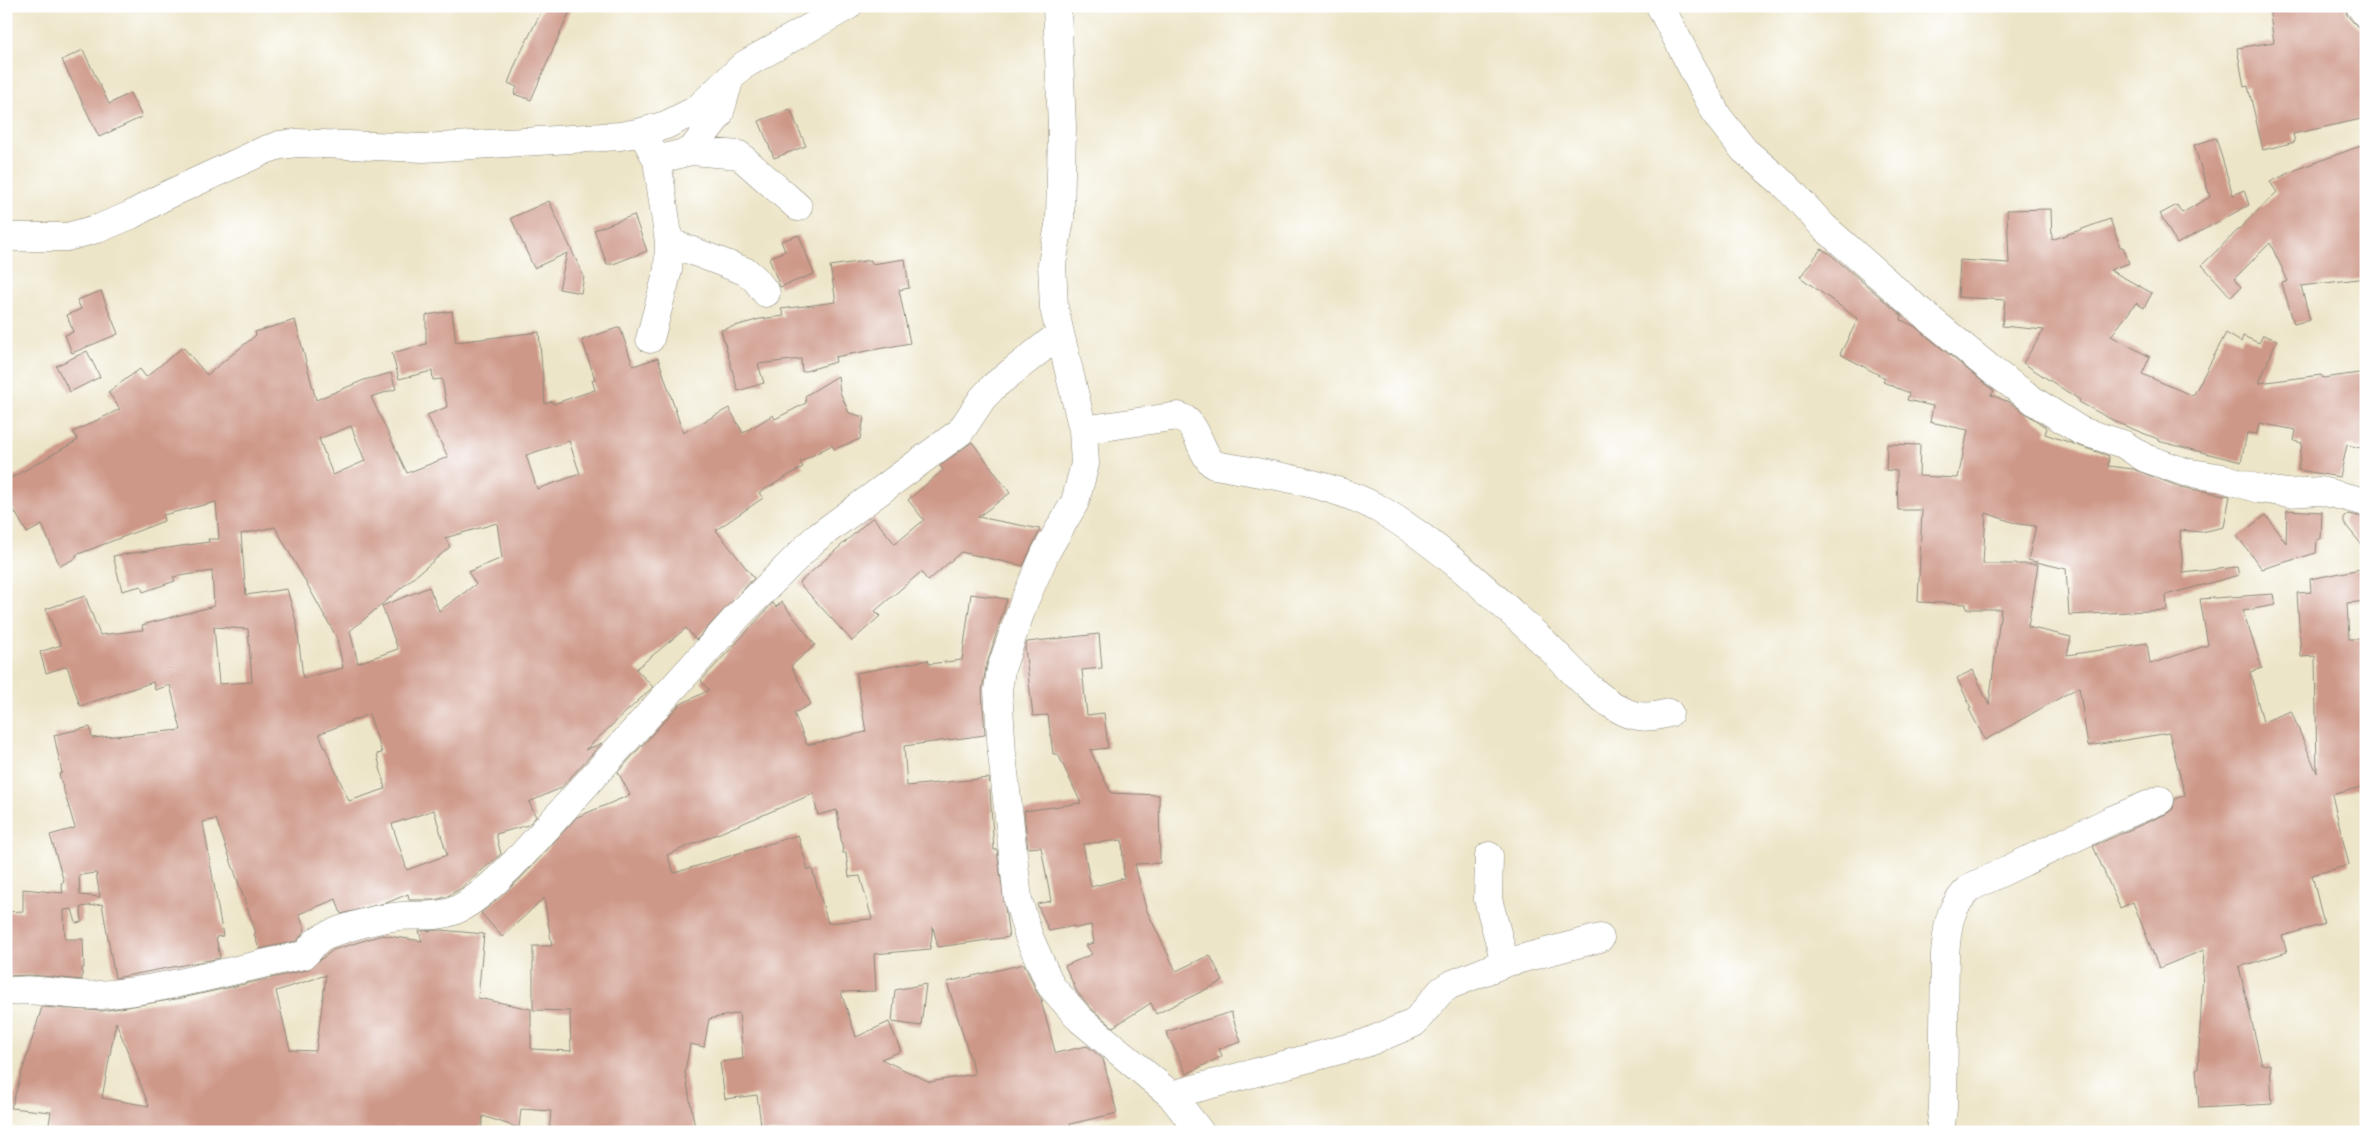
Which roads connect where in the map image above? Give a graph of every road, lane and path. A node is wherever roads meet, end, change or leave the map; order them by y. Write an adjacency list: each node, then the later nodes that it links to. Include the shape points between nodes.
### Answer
1 (848, 6): 6 (street, via 757,56)
2 (1058, 6): 16 (street, via 1062,136 1060,220 1052,264 1054,308)
3 (1660, 6): 19 (street, via 1718,117 1744,150 1824,227 1914,306 2037,403 2081,431 2122,444 2145,458 2184,472 2223,478 2259,489 2288,493 2320,490)
4 (2360, 6): 5 (street)
5 (2366, 14)
6 (730, 79): 7 (street); 8 (street, via 682,119)
7 (719, 115): 9 (street); 10 (street)
8 (642, 132): 11 (street); 13 (street, via 424,148 280,145 100,228 67,238)
9 (691, 151): 10 (street); 11 (street)
10 (739, 156): 12 (street)
11 (657, 160): 14 (street)
12 (798, 207)
13 (6, 237)
14 (669, 242): 15 (street, via 747,272); 17 (street, via 668,270)
15 (766, 293)
16 (1060, 334): 18 (street); 25 (street, via 994,386 960,432 815,538 738,616 524,853 488,888 460,908 434,917 379,920 330,934 312,944 304,955 177,984 101,995 75,996 44,990)
17 (650, 339)
18 (1083, 430): 20 (street, via 1178,416 1192,424 1206,458 1214,465 1325,487 1380,510 1429,544 1488,592 1614,706 1638,717); 26 (street, via 1085,464 1076,502 1046,552 1024,602 999,683 1002,754 1018,900 1028,937 1051,986 1080,1020)
19 (2366, 502)
20 (1669, 713)
21 (2160, 800): 28 (street, via 1971,887 1955,903 1947,930 1945,954)
22 (1489, 856): 24 (street, via 1488,899)
23 (1600, 938): 24 (street)
24 (1505, 963): 26 (street, via 1445,987 1420,1018 1404,1029 1366,1043)
25 (6, 992)
26 (1171, 1095): 27 (street)
27 (1200, 1132)
28 (1940, 1132)

